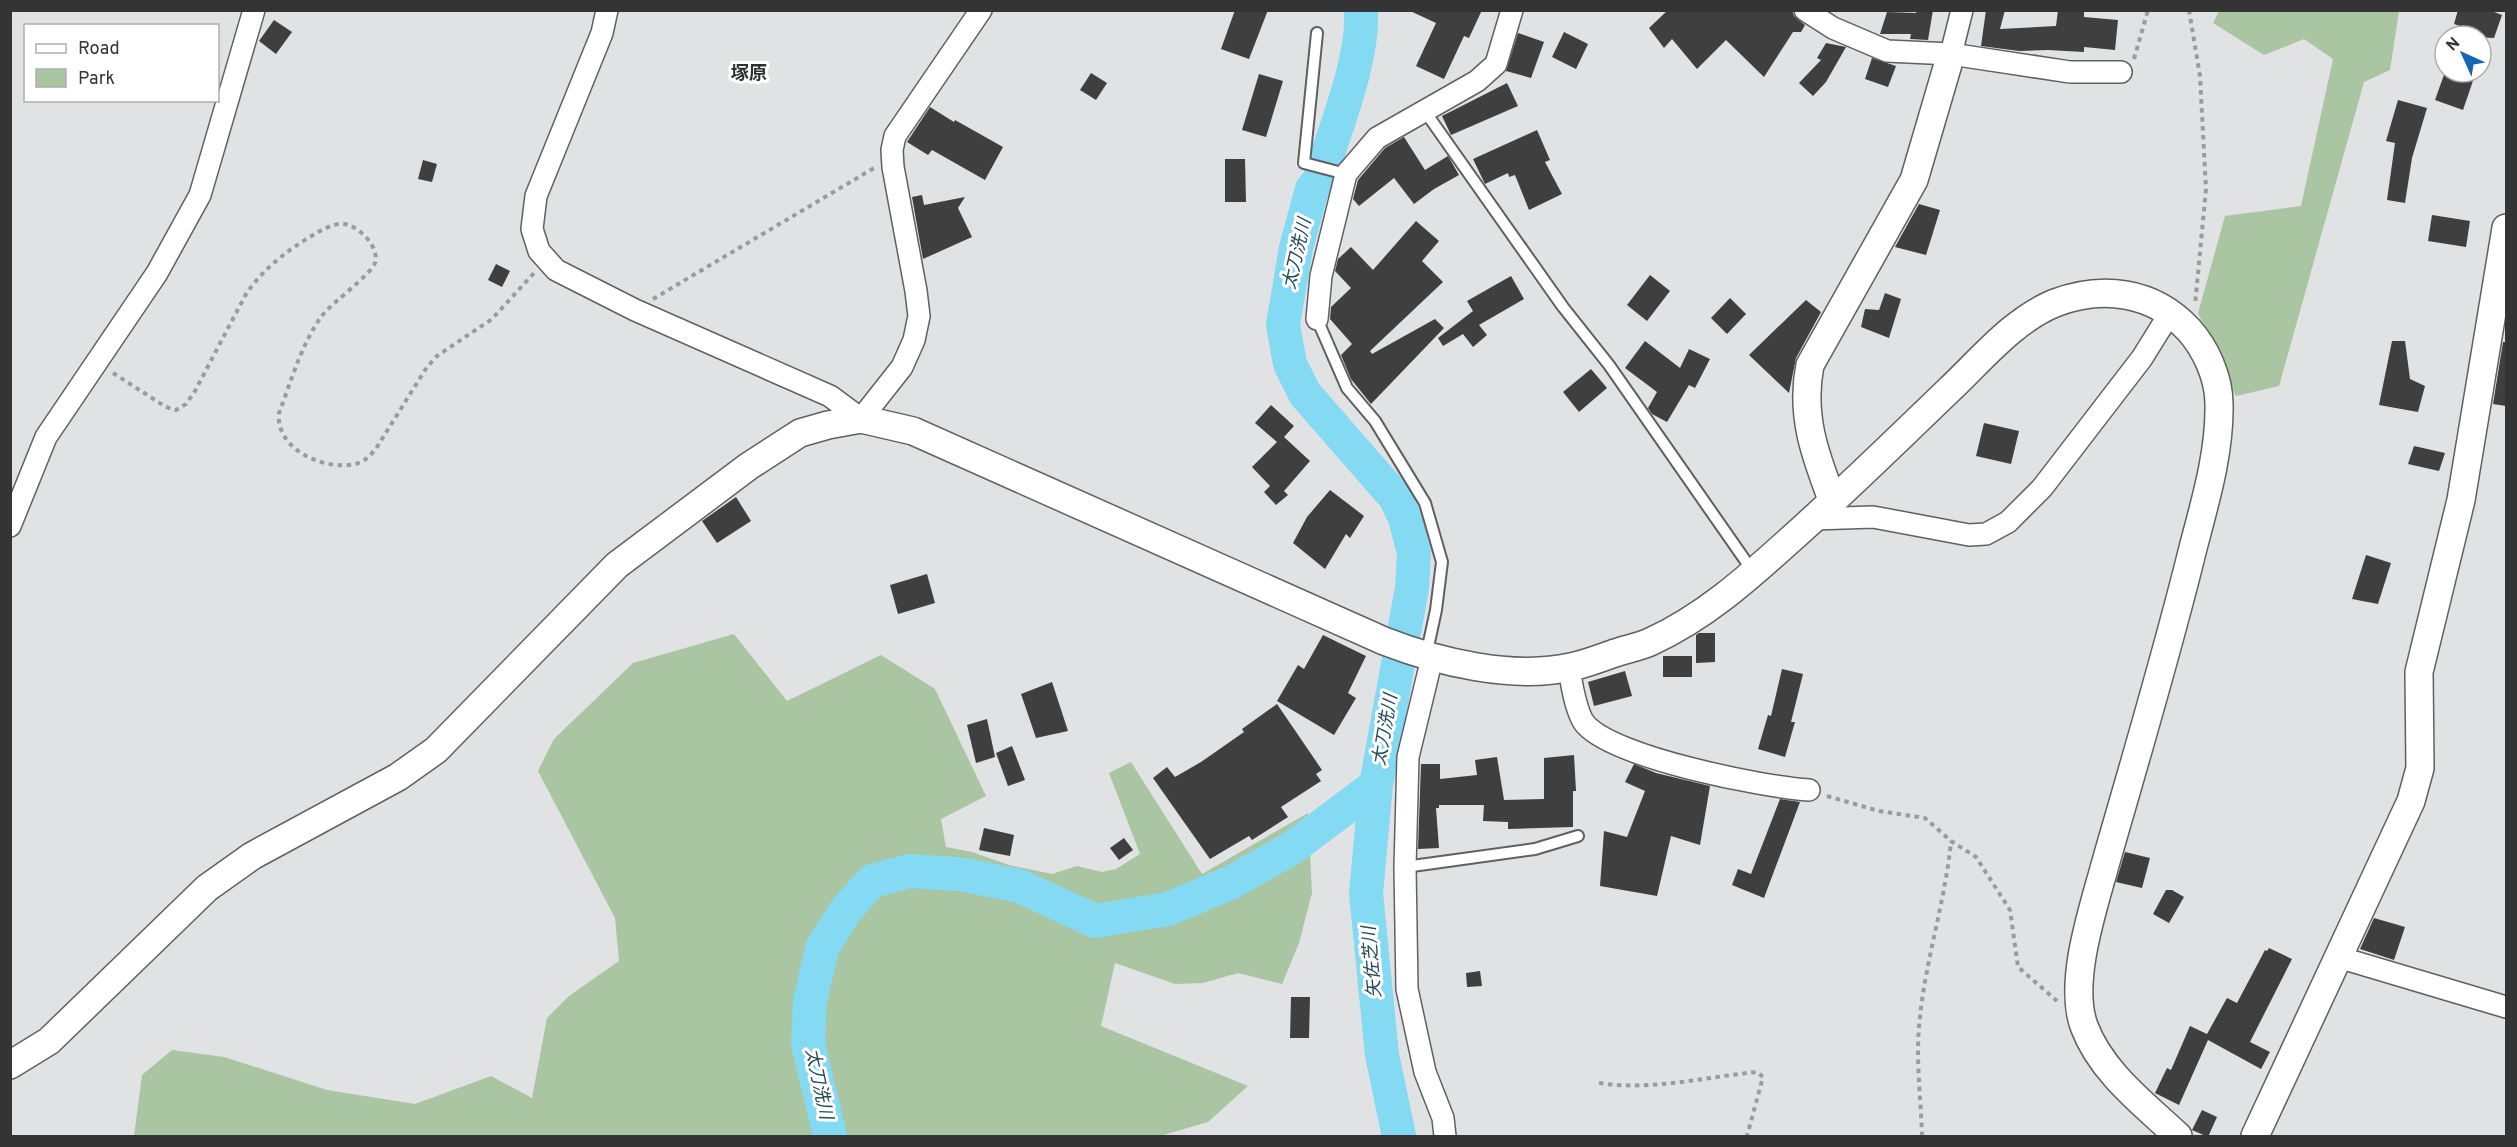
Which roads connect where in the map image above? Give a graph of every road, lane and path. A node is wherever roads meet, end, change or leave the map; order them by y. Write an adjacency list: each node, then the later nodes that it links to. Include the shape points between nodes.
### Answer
1 (254, 10): 20 (street, via 200,195 157,273)
2 (607, 10): 16 (street, via 602,33 536,196 532,229 539,251)
3 (981, 10): 13 (street, via 895,136)
4 (1512, 10): 12 (street, via 1496,64 1477,81)
5 (1805, 10): 10 (street, via 1833,28 1887,51)
6 (1962, 10): 10 (street)
7 (2148, 10): 11 (path, via 2133,62)
8 (2189, 10): 19 (path, via 2200,76 2206,189 2194,323)
9 (1317, 33): 14 (lane, via 1304,163)
10 (1951, 54): 11 (street, via 2070,72); 22 (street, via 1914,180 1810,365 1806,388 1809,427)
11 (2121, 72)
12 (1423, 110): 14 (street, via 1377,138); 24 (lane, via 1609,365)
13 (892, 150): 17 (path, via 864,176); 21 (street, via 919,316 902,367)
14 (1346, 174): 18 (street, via 1321,276)
15 (2506, 228): 31 (street, via 2461,500 2419,672 2420,768 2411,801)
16 (549, 263): 17 (street); 20 (path, via 525,281 492,320 437,356 377,447 354,465 318,462 304,455 282,434 278,424 310,335 335,301 375,263 372,244 345,224 323,229 284,254 255,280 195,391 176,410)
17 (635, 310): 21 (street, via 831,396)
18 (1317, 319): 25 (lane, via 1347,388 1374,422 1425,503 1442,562)
19 (2179, 321): 22 (street, via 2127,293 2089,293 2051,304 2015,327); 22 (street, via 2142,358 2042,488 2008,522 1986,534 1969,535); 33 (street, via 2207,354 2219,402 2212,469 2187,575 2091,917 2079,977)
20 (97, 363): 23 (street, via 46,437)
21 (861, 419): 25 (street, via 913,431 1383,641); 34 (street, via 800,433 617,565 436,750 398,777 252,855 207,888 49,1041)
22 (1823, 510): 24 (street)
23 (10, 526)
24 (1754, 573): 26 (street, via 1699,615 1648,642)
25 (1426, 656): 26 (street, via 1481,668); 30 (street, via 1408,757)
26 (1570, 668): 27 (street, via 1584,724 1623,747 1673,763 1783,788)
27 (1809, 790): 29 (path, via 1879,811 1925,818)
28 (1578, 836): 30 (lane, via 1535,849)
29 (1951, 842): 33 (path, via 1976,857 2010,910 2018,967); 38 (path, via 1919,1027)
30 (1405, 867): 36 (street, via 1407,990 1425,1072 1443,1118)
31 (2337, 957): 32 (street); 40 (street)
32 (2506, 1007)
33 (2083, 1024): 39 (street, via 2102,1059)
34 (10, 1065)
35 (1599, 1083): 37 (path, via 1615,1086 1680,1082 1757,1072 1763,1077)
36 (1445, 1137)
37 (1747, 1137)
38 (1922, 1137)
39 (2178, 1137)
40 (2255, 1137)

